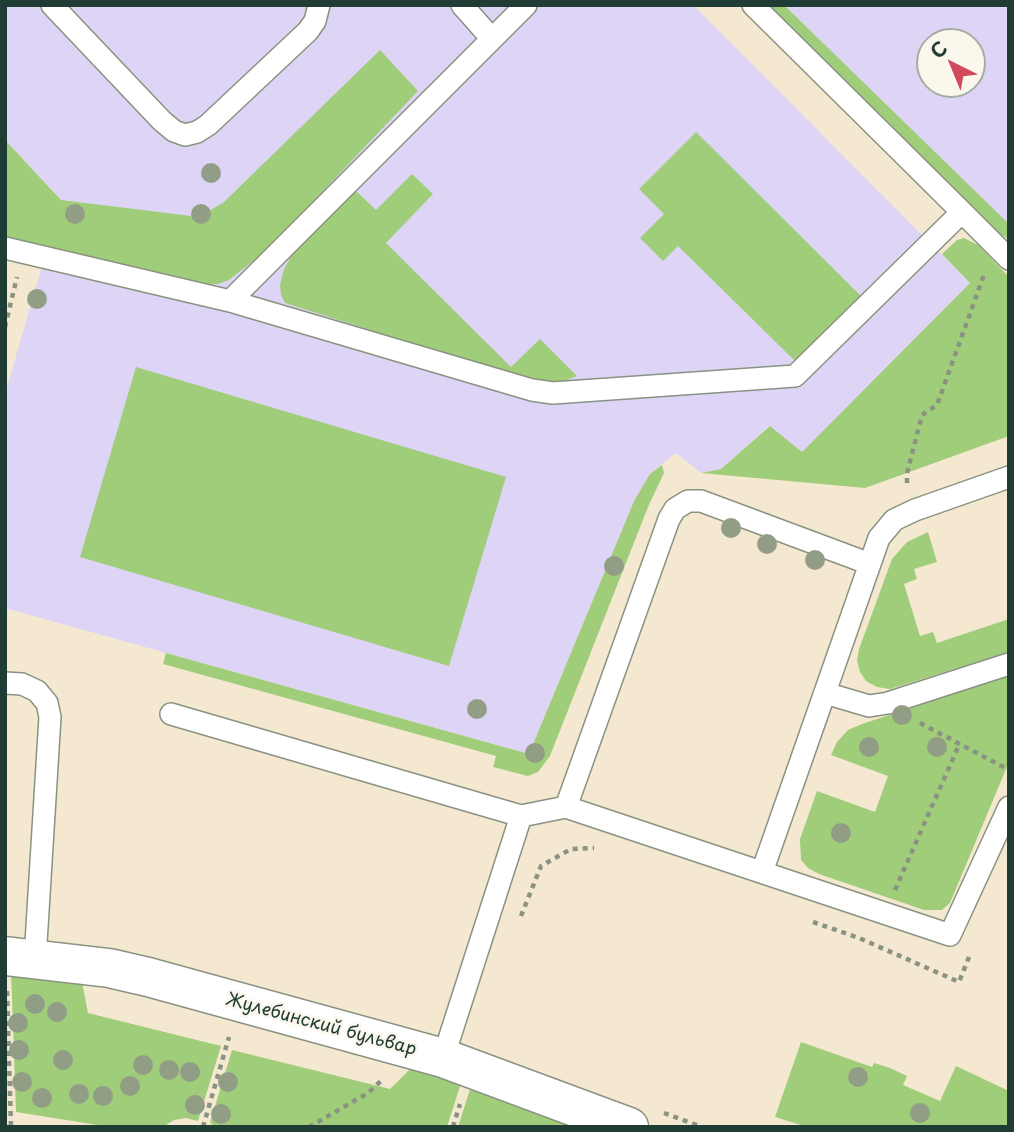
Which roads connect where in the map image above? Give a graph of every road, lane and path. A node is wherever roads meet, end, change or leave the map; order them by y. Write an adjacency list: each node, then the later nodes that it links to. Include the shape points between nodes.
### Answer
1 (52, 5): 2 (lane, via 162,121 185,135 208,125 308,31)
2 (319, 5)
3 (462, 5): 6 (lane)
4 (526, 5): 6 (lane)
5 (753, 5): 7 (lane)
6 (492, 39): 10 (lane)
7 (962, 212): 9 (lane); 10 (lane, via 795,376 553,393)
8 (14, 250): 10 (lane); 11 (path)
9 (1002, 252): 13 (path, via 937,405 922,415 907,473)
10 (230, 301)
11 (5, 327)
12 (1009, 478): 13 (lane)
13 (908, 513): 14 (lane, via 894,520 879,538)
14 (870, 564): 17 (lane); 22 (lane, via 701,501 688,501 675,509)
15 (1009, 664): 18 (lane)
16 (5, 683): 31 (lane, via 37,691 47,703 50,717)
17 (825, 693): 18 (lane, via 869,706); 26 (lane)
18 (908, 696): 20 (path, via 917,722)
19 (171, 714): 24 (lane)
20 (959, 744): 21 (path); 27 (path)
21 (1009, 770)
22 (566, 807): 24 (lane); 26 (lane)
23 (1009, 807): 27 (lane, via 950,935)
24 (521, 816): 33 (lane)
25 (602, 847): 28 (path, via 571,849 541,866)
26 (762, 872): 27 (lane)
27 (885, 913)
28 (520, 920)
29 (808, 920): 30 (path, via 959,982)
30 (973, 947)
31 (15, 957): 32 (street, Жулебинский бульвар, via 109,968); 34 (path)
32 (239, 1004): 33 (street, Жулебинский бульвар); 35 (path)
33 (428, 1054): 36 (path); 37 (street, Жулебинский бульвар)
34 (9, 1127)
35 (203, 1127)
36 (309, 1127)
37 (629, 1127)

